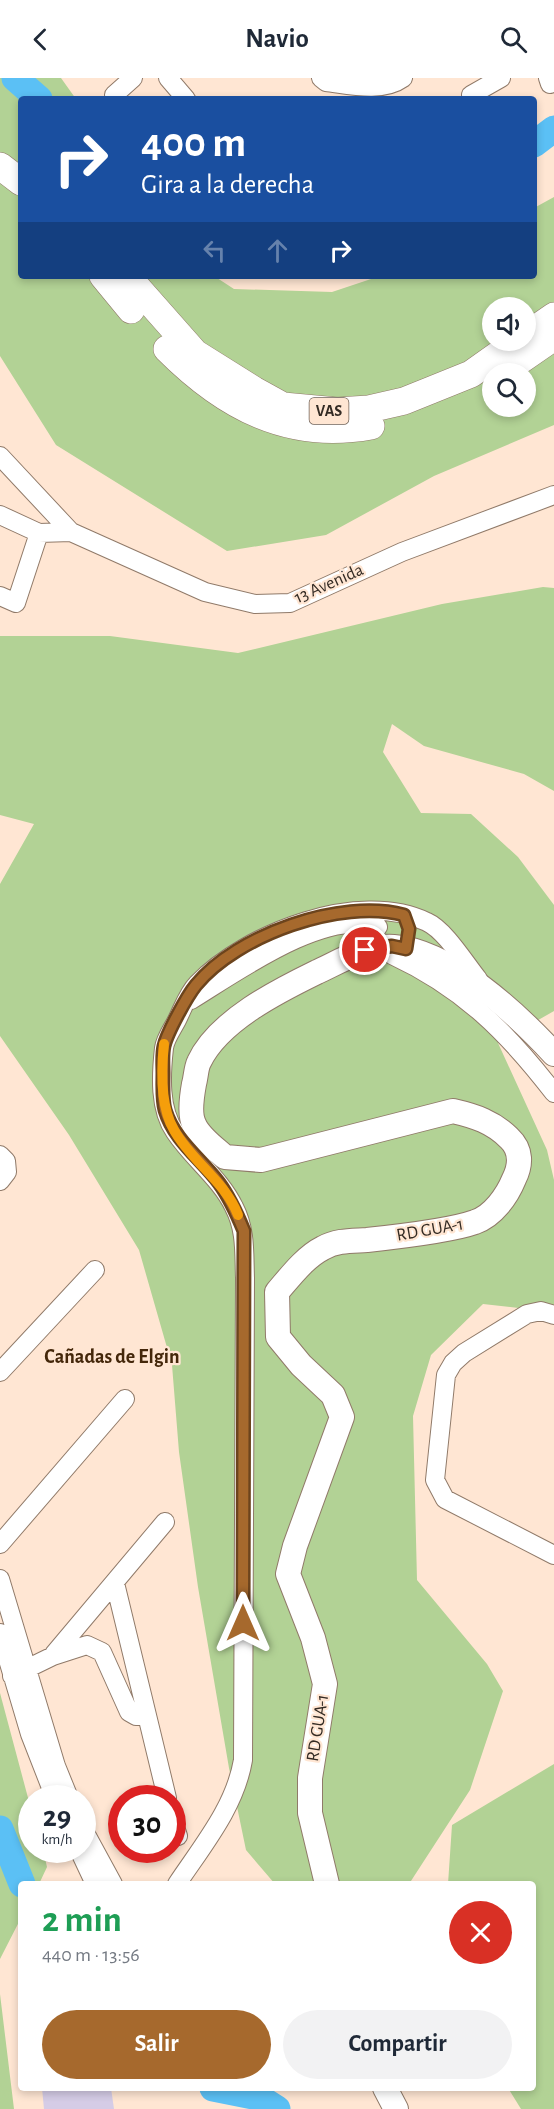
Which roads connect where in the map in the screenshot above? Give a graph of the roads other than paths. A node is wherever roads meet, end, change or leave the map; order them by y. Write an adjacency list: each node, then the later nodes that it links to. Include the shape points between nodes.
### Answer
1 (133, 78): 7 (street)
2 (168, 78): 8 (street)
3 (321, 78): 4 (street, via 362,87 394,85)
4 (403, 78)
5 (501, 78): 6 (street)
6 (467, 91)
7 (114, 94)
8 (183, 96)
9 (0, 145): 10 (highway)
10 (18, 157)
11 (0, 166): 12 (highway)
12 (18, 180)
13 (106, 279): 16 (highway, VAS)
14 (129, 279): 16 (highway, VAS)
15 (554, 316): 17 (highway)
16 (149, 317): 19 (highway, VAS, via 218,368 284,406 309,410 369,409 404,401 471,374); 21 (highway, VAS, via 208,386 243,408 276,422 335,430 369,427 444,405)
17 (536, 328)
18 (554, 337): 20 (highway)
19 (503, 351)
20 (517, 363)
21 (482, 385)
22 (0, 456): 25 (street)
23 (554, 495): 25 (street, 13 Avenida, via 402,552 290,603 255,604 206,592)
24 (0, 515): 26 (street, 13 Avenida)
25 (71, 532): 26 (street, 13 Avenida)
26 (39, 533): 27 (street, via 16,603)
27 (0, 596)
28 (404, 915): 30 (street, via 409,929); 31 (street, via 428,922 451,944); 32 (street, via 349,912 308,919 229,956 196,986)
29 (378, 927): 32 (street, via 362,922 331,927 287,943)
30 (399, 952): 31 (main road, RD GUA-1, via 435,960); 34 (street, via 477,1007 522,1052); 58 (main road, RD GUA-1, via 392,946 365,950 295,983 233,1021 209,1045 199,1063 192,1095 194,1124 225,1157 261,1160 453,1111 481,1118 500,1130 520,1156 519,1170 511,1186 496,1208 476,1222 322,1248 277,1292 278,1337 333,1395 342,1417 288,1574 313,1638 325,1684 310,1813)
31 (487, 992): 33 (main road, RD GUA-1)
32 (185, 1005): 57 (street, via 164,1045 164,1108 174,1131 219,1183 244,1231 243,1760 228,1807)
33 (554, 1054)
34 (554, 1093)
35 (0, 1156): 36 (street, via 6,1161 7,1172)
36 (0, 1181)
37 (95, 1269): 39 (street)
38 (554, 1315): 43 (street, via 541,1311 527,1314 453,1363 443,1387 435,1480 445,1499)
39 (0, 1372)
40 (125, 1399): 42 (street)
41 (165, 1522): 45 (street)
42 (0, 1544)
43 (554, 1555)
44 (0, 1579): 48 (street)
45 (115, 1582): 47 (street); 49 (street)
46 (0, 1634): 48 (street)
47 (53, 1656): 48 (street); 49 (street, via 87,1645 102,1652 129,1712)
48 (19, 1673): 50 (street, via 37,1757); 51 (street)
49 (145, 1716): 52 (street)
50 (49, 1785)
51 (64, 1785)
52 (164, 1785)
53 (96, 1853): 56 (street)
54 (85, 1863): 55 (street)
55 (94, 1881)
56 (111, 1881)
57 (179, 1881)
58 (326, 1881)
59 (386, 2091): 60 (main road)
60 (396, 2109)

